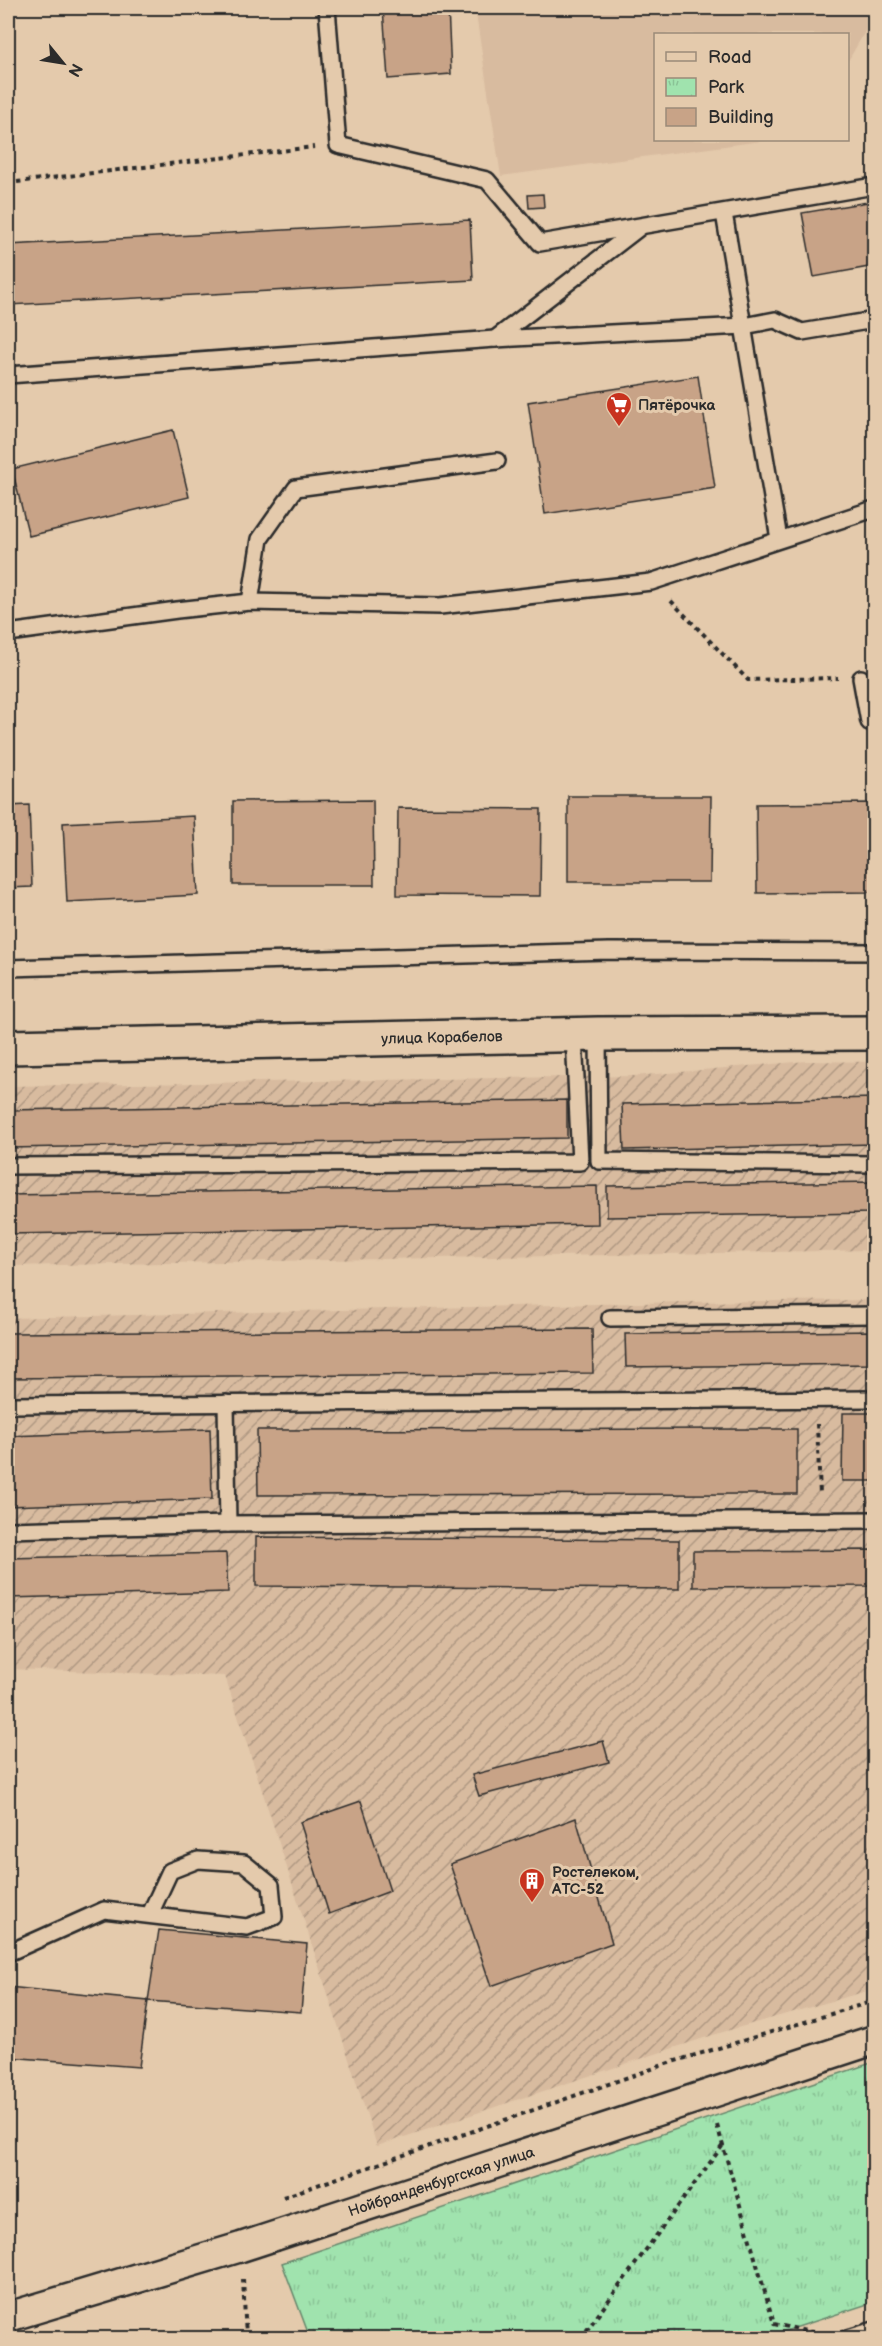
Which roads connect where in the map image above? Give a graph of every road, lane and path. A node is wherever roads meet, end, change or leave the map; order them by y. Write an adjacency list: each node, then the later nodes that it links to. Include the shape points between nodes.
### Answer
1 (327, 8): 2 (lane)
2 (338, 145): 3 (path); 6 (lane, via 488,180 540,243)
3 (8, 183)
4 (874, 186): 5 (lane)
5 (724, 213): 6 (lane); 8 (lane)
6 (642, 226): 9 (lane)
7 (874, 320): 8 (lane, via 802,332 775,320)
8 (744, 327): 9 (lane); 13 (lane)
9 (495, 339): 10 (lane)
10 (8, 375)
11 (497, 461): 15 (lane, via 296,488 260,539)
12 (874, 508): 13 (lane)
13 (779, 539): 14 (lane)
14 (651, 582): 15 (lane, via 440,606); 17 (path, via 748,680)
15 (250, 602): 16 (lane)
16 (8, 633)
17 (861, 678): 18 (lane, via 869,722)
18 (874, 722)
19 (874, 952): 20 (lane, via 609,951)
20 (8, 968)
21 (874, 1034): 22 (street, улица Корабелов)
22 (586, 1035): 23 (street, улица Корабелов); 24 (lane, via 599,1161); 25 (lane, via 580,1162)
23 (8, 1047)
24 (874, 1164)
25 (8, 1166)
26 (874, 1315): 27 (lane)
27 (610, 1318)
28 (874, 1399): 29 (lane)
29 (816, 1400): 30 (lane); 33 (path)
30 (226, 1403): 31 (lane); 34 (lane)
31 (8, 1405)
32 (874, 1520): 33 (lane)
33 (822, 1521): 34 (lane)
34 (228, 1524): 35 (lane)
35 (8, 1530)
36 (150, 1914): 36 (lane, via 170,1870 198,1860 244,1863 271,1885 274,1917 247,1927); 37 (lane, via 104,1910)
37 (8, 1953)
38 (874, 2001): 42 (path, via 669,2062)
39 (874, 2040): 40 (street, Нойбранденбургская улица)
40 (708, 2095): 41 (path); 43 (street, Нойбранденбургская улица, via 241,2247)
41 (724, 2144): 45 (path, via 774,2324); 46 (path)
42 (279, 2198)
43 (8, 2317)
44 (874, 2330): 47 (lane)
45 (832, 2336)
46 (581, 2338)
47 (848, 2338)

